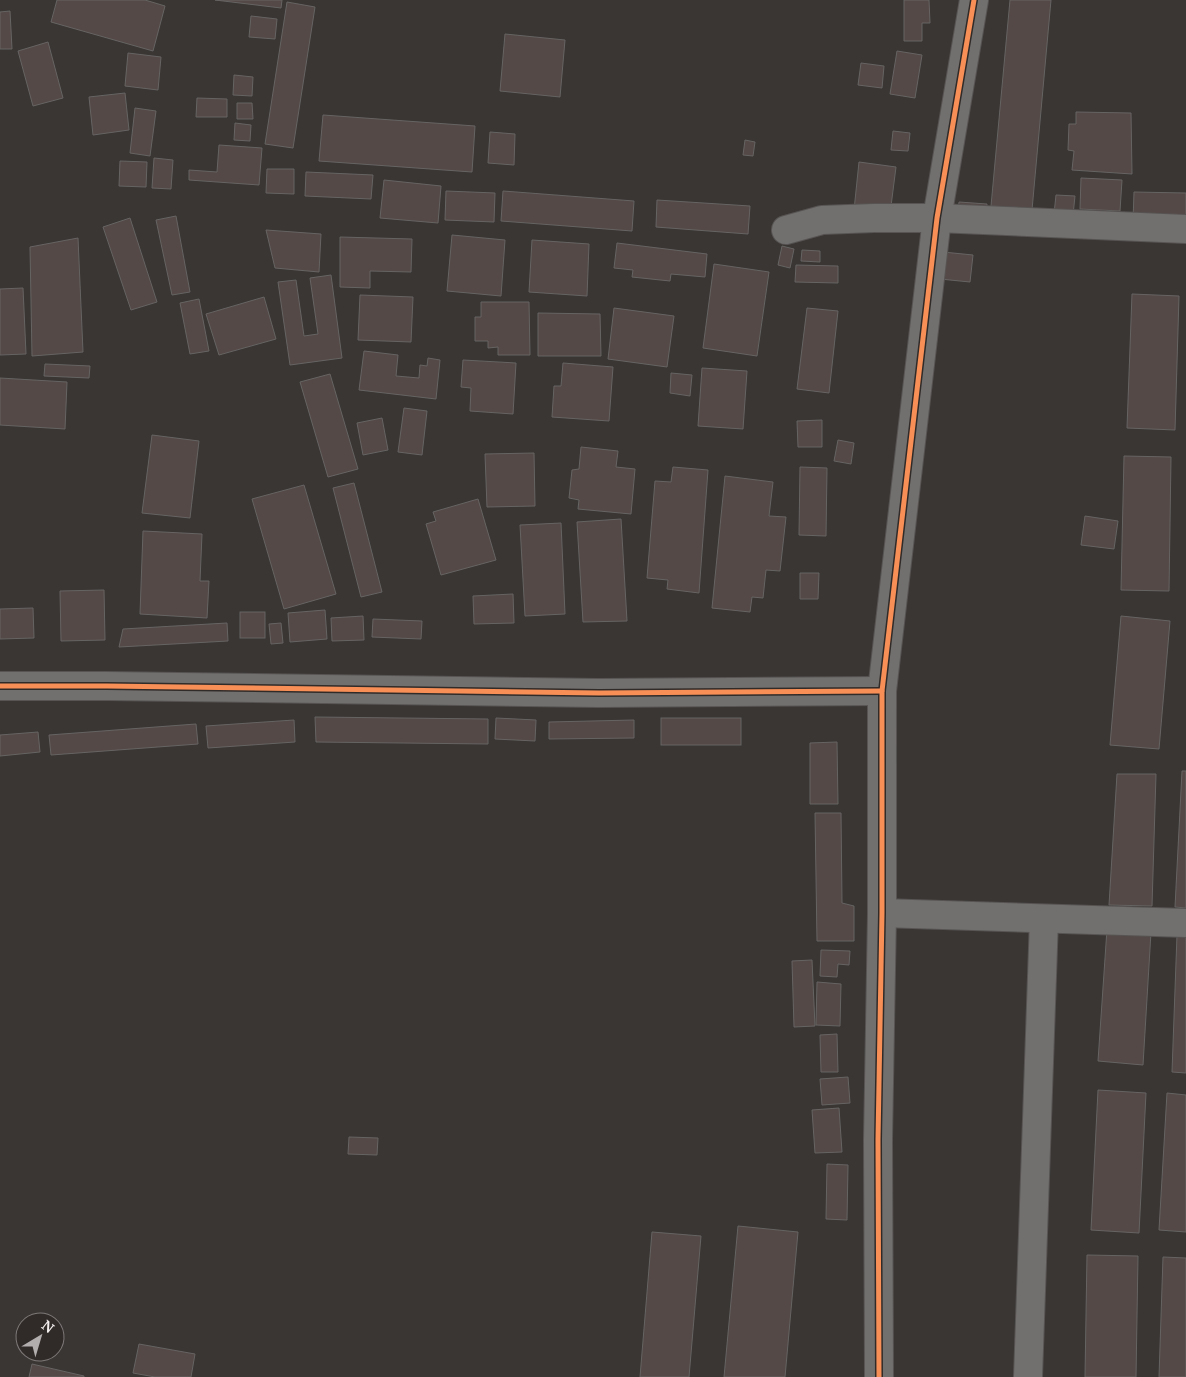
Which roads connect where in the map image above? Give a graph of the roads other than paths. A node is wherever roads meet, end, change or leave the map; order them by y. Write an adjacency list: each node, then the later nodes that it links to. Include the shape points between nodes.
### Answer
1 (974, 0): 2 (street)
2 (937, 218): 3 (street); 4 (street, via 822,220); 6 (street)
3 (1186, 229)
4 (786, 230)
5 (0, 686): 6 (street, via 599,693)
6 (882, 691): 7 (street)
7 (882, 914): 8 (street); 10 (street, via 878,1140)
8 (1044, 919): 9 (street); 11 (street)
9 (1186, 923)
10 (879, 1377)
11 (1028, 1377)

